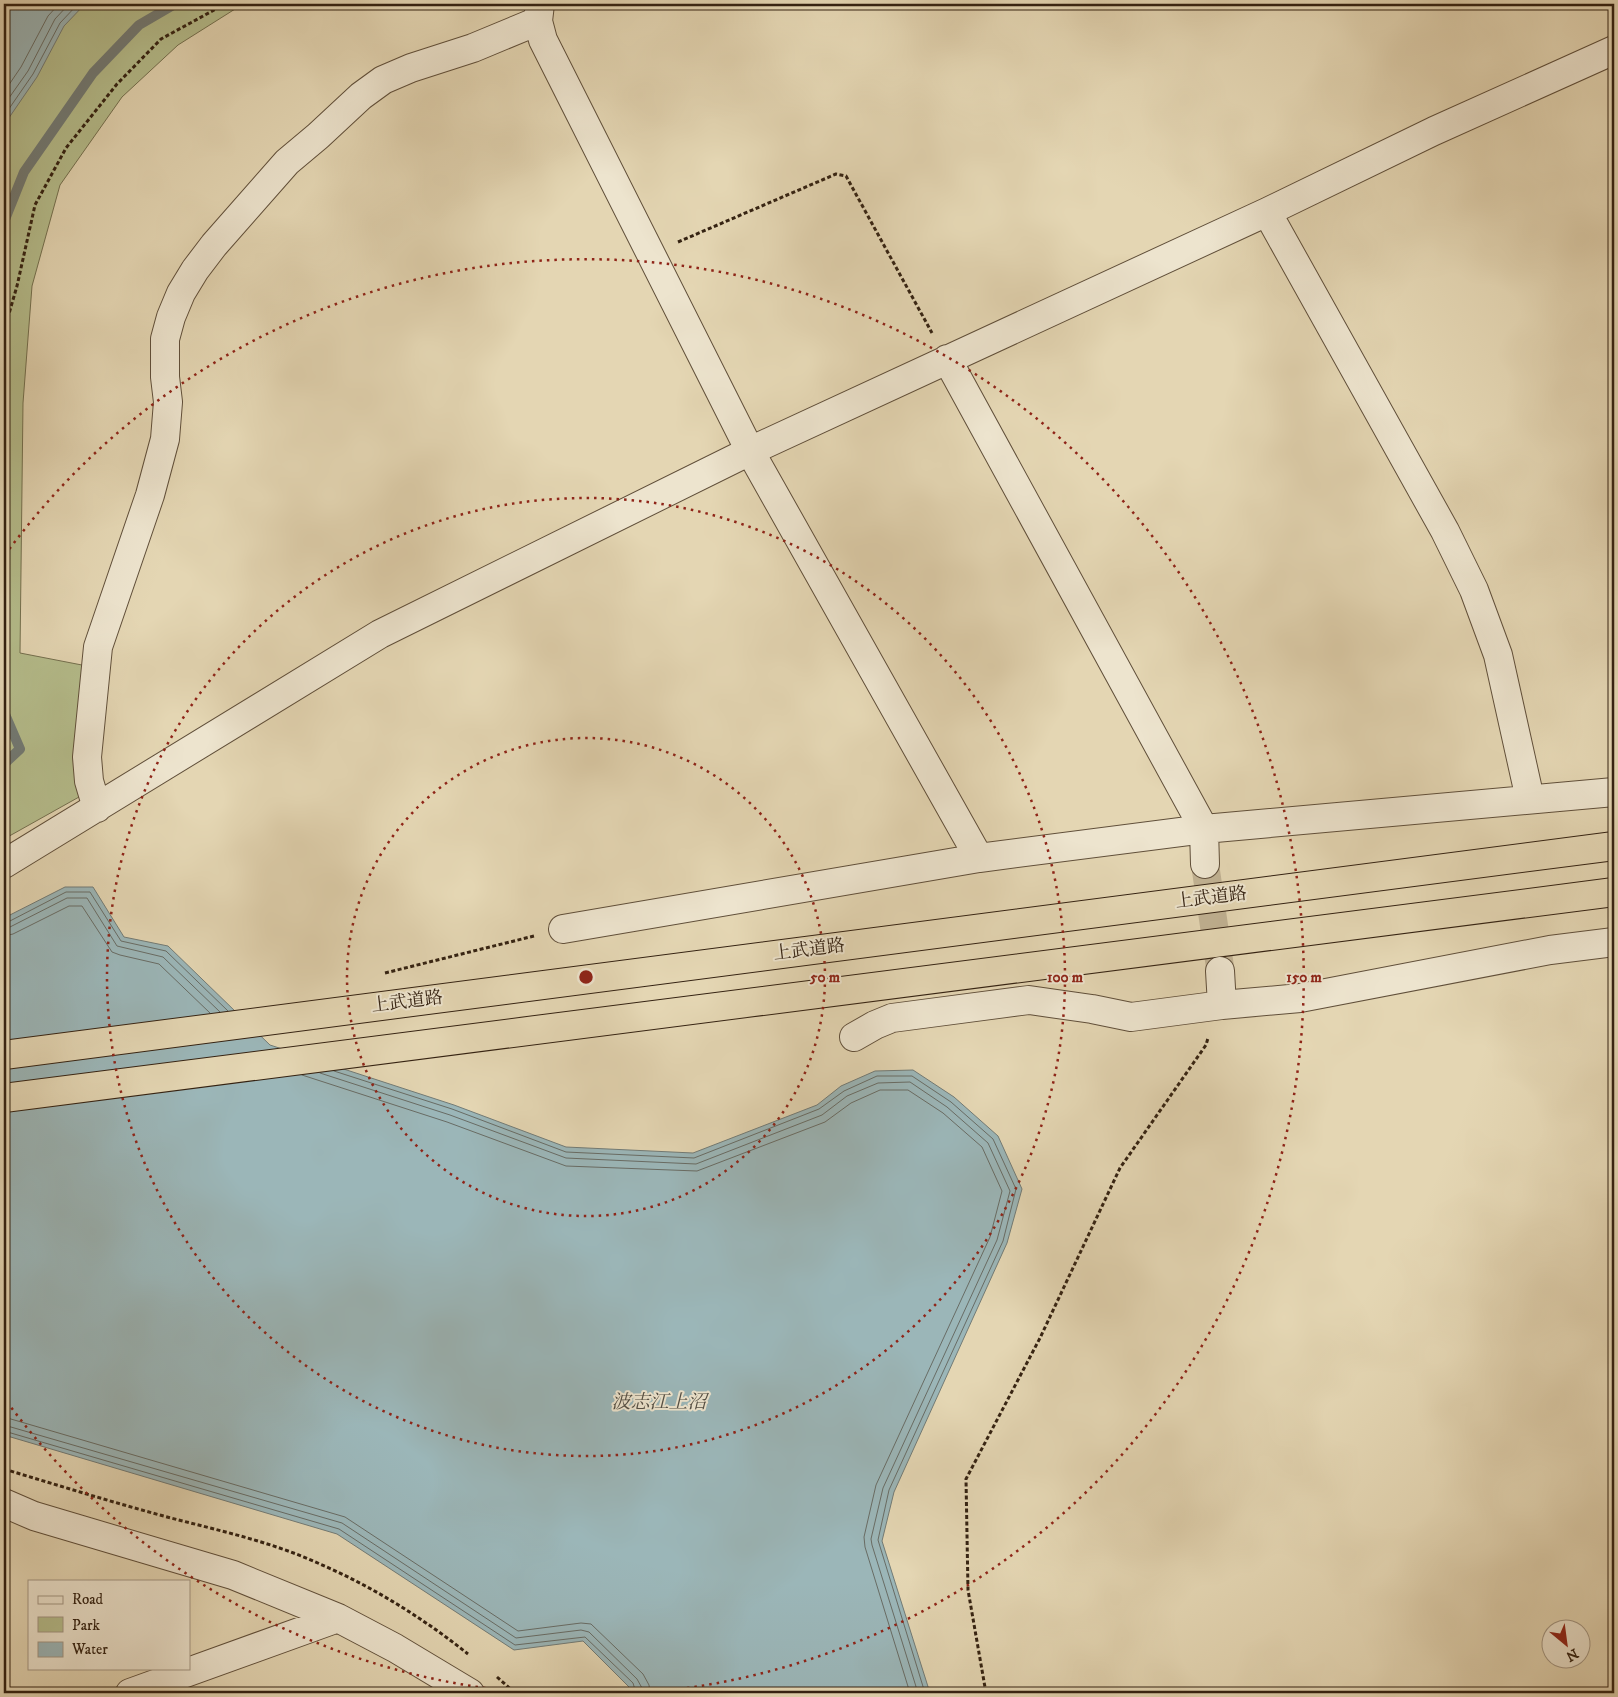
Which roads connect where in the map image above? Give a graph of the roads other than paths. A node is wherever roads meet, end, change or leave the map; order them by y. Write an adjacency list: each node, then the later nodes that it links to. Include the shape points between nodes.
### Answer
1 (539, 13): 5 (street, via 543,40); 8 (street, via 474,48 383,80 361,96 287,162 214,245 181,293 165,339 168,402 165,439 150,495 98,647 87,757 89,781)
2 (1614, 50): 3 (street, via 1434,131)
3 (1267, 212): 4 (street); 7 (street, via 1445,531 1474,590 1498,655)
4 (947, 359): 5 (street); 9 (street)
5 (750, 451): 8 (street, via 380,634); 11 (street)
6 (1614, 792): 7 (street)
7 (1530, 799): 9 (street)
8 (97, 808): 12 (street)
9 (1204, 828): 11 (street); 13 (street)
10 (1614, 846): 20 (highway, 上武道路)
11 (979, 858): 15 (street)
12 (4, 864)
13 (1204, 864)
14 (1614, 892): 21 (highway)
15 (563, 929)
16 (1614, 942): 18 (street, via 1550,950 1300,998)
17 (1220, 971): 18 (street)
18 (1222, 1005): 19 (street, via 1131,1017 1029,1000 892,1018)
19 (854, 1037)
20 (4, 1055)
21 (4, 1098)
22 (4, 1503): 23 (street, via 34,1516 233,1575)
23 (338, 1618): 24 (street); 25 (street)
24 (130, 1693)
25 (470, 1693)

